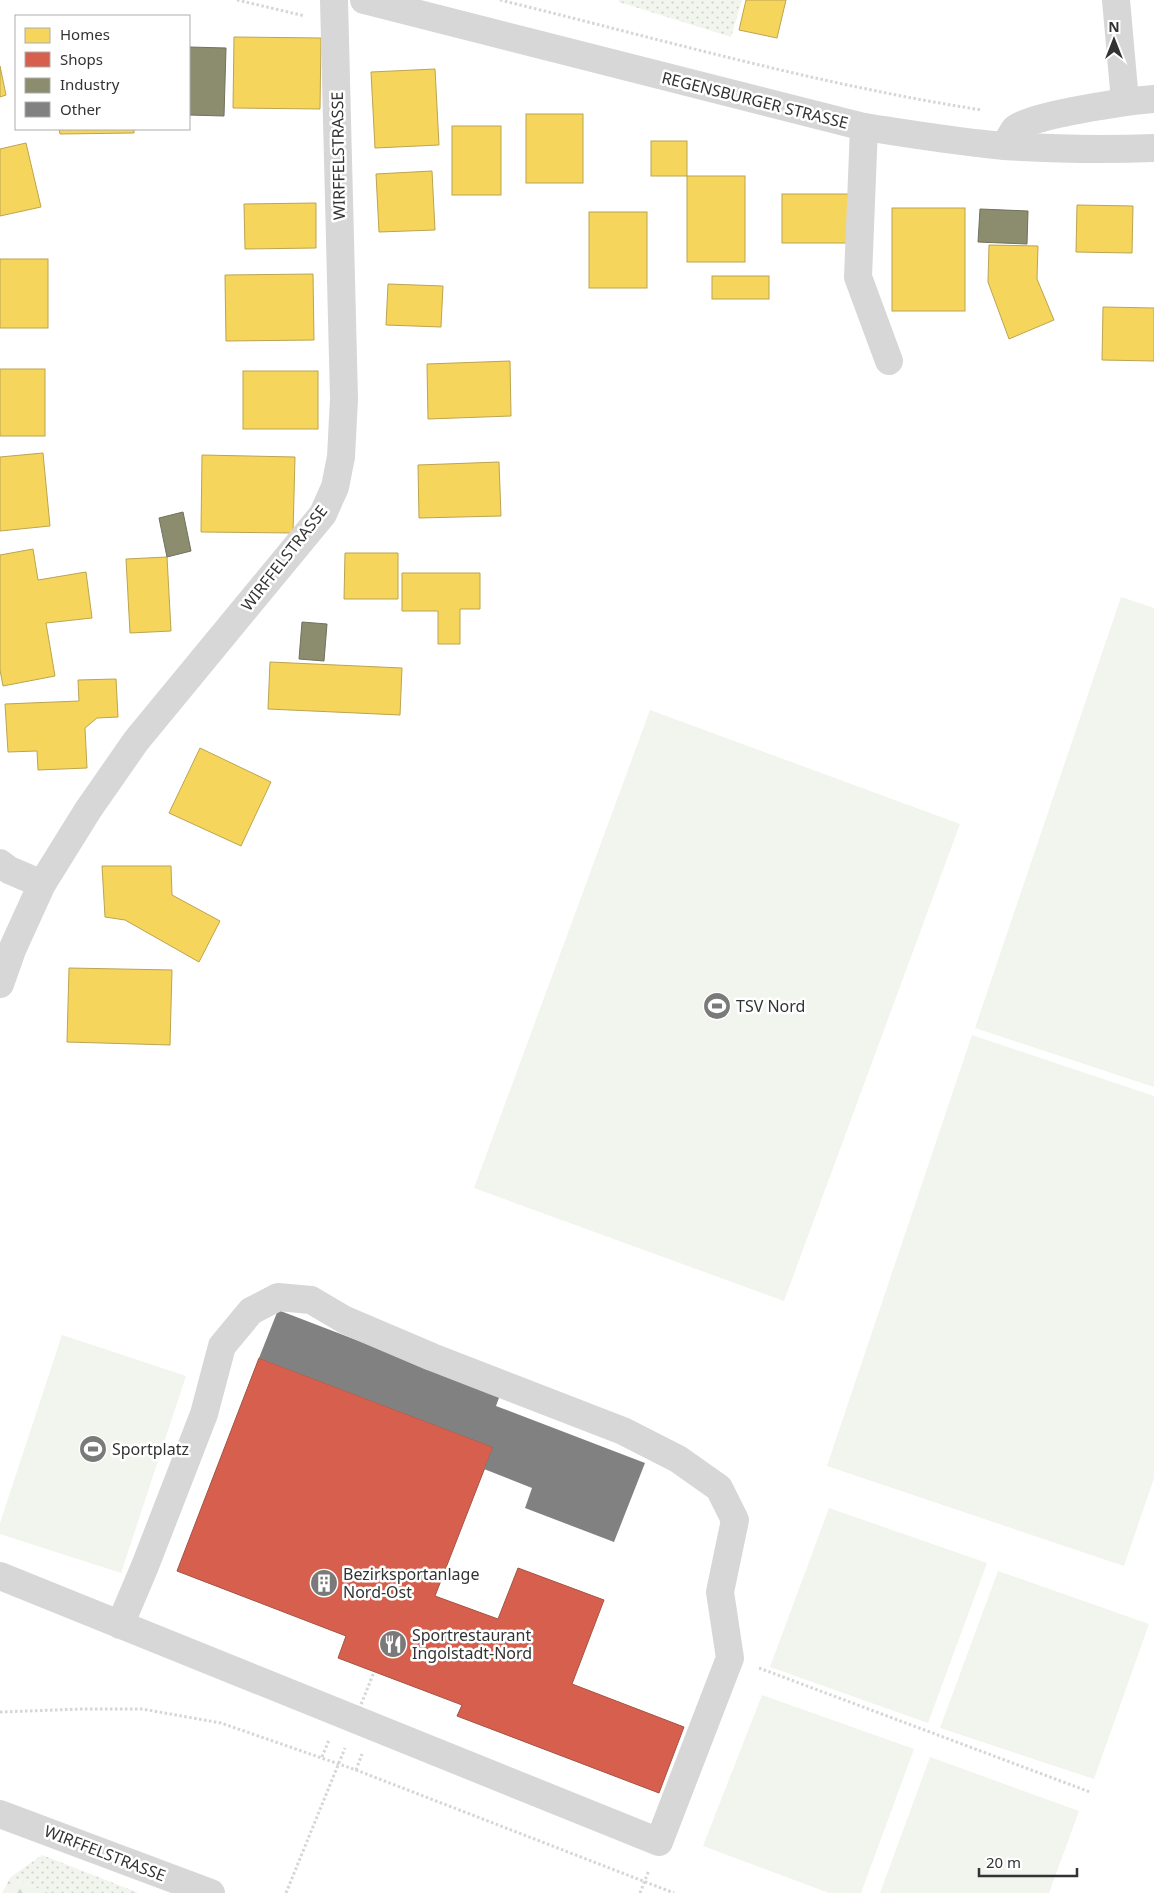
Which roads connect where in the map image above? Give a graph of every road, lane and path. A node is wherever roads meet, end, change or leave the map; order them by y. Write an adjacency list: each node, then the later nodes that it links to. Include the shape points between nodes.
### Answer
1 (237, 0): 5 (path)
2 (364, 0): 9 (street, REGENSBURGER STRASSE)
3 (500, 0): 8 (path, via 820,79)
4 (1116, 0): 7 (street)
5 (334, 12): 14 (street, WIRFFELSTRASSE, via 344,399 341,457 335,486 323,514 136,741)
6 (1154, 99): 7 (street)
7 (1125, 101): 10 (street, via 1037,119 1016,128)
8 (988, 112)
9 (864, 127): 10 (street, REGENSBURGER STRASSE); 12 (street, via 858,277)
10 (1004, 146): 11 (street, REGENSBURGER STRASSE)
11 (1154, 148)
12 (889, 361)
13 (0, 863): 14 (street, via 8,870)
14 (42, 884): 15 (street, WIRFFELSTRASSE)
15 (0, 984)
16 (0, 1576): 17 (street)
17 (120, 1625): 18 (street, via 659,1842); 18 (street, via 204,1414 222,1346 251,1311 278,1297 310,1300 346,1320 432,1357 623,1431 678,1459 719,1488 735,1520 720,1592)
18 (730, 1658): 23 (path)
19 (374, 1672): 21 (path, bridge)
20 (0, 1712): 22 (path, via 142,1710 221,1723)
21 (350, 1732)
22 (339, 1763): 25 (path); 27 (path)
23 (1090, 1792)
24 (0, 1814): 26 (street, WIRFFELSTRASSE)
25 (645, 1882): 28 (path); 29 (path)
26 (211, 1893)
27 (286, 1893)
28 (640, 1893)
29 (674, 1893)

